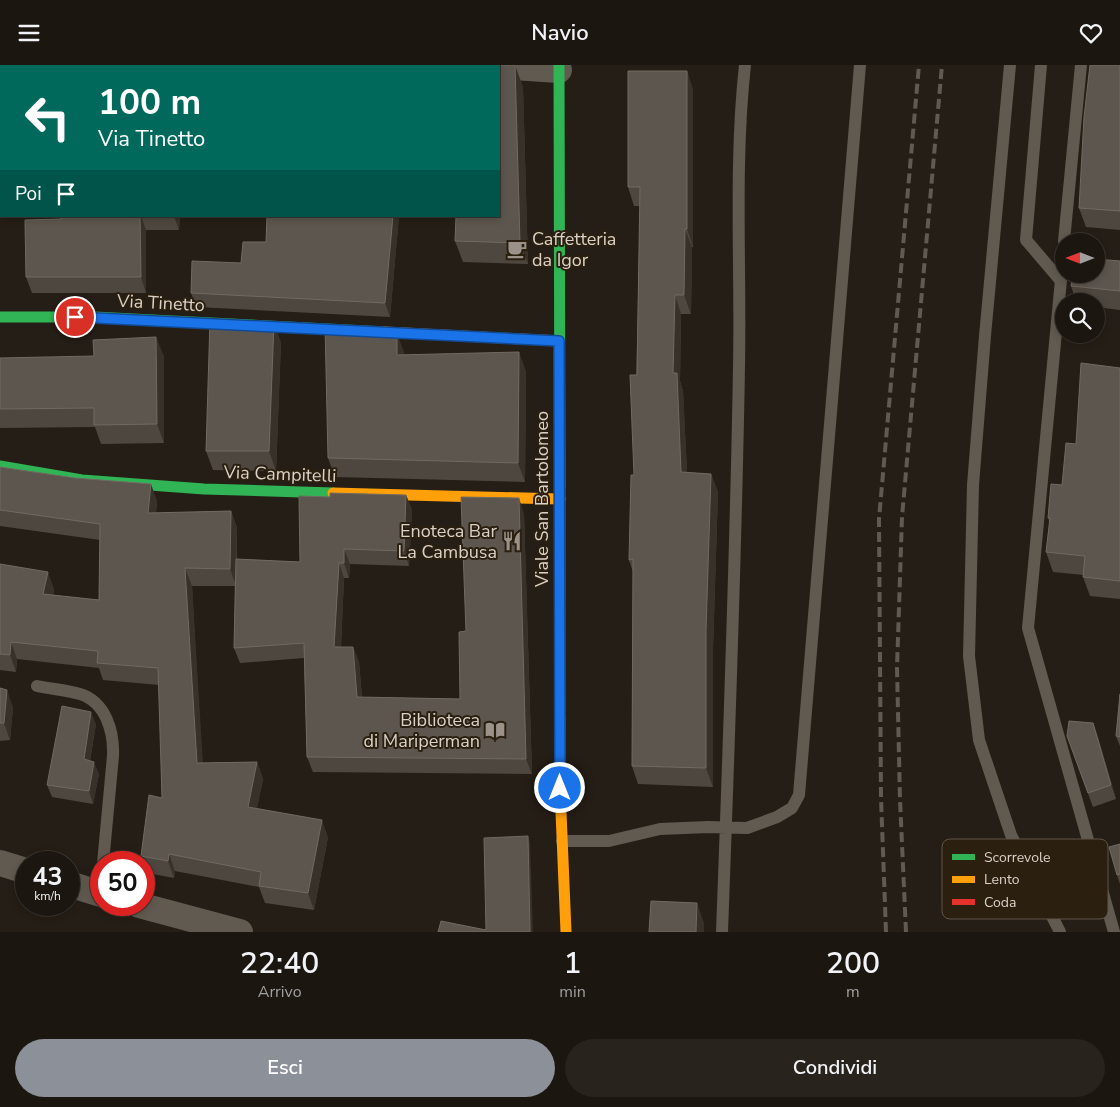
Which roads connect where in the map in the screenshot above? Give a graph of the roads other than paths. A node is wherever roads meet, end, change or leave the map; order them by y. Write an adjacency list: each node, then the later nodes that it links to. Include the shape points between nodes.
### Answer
1 (745, 65): 16 (lane, via 740,110 736,560)
2 (860, 65): 16 (lane, via 799,795 792,808 777,817 746,828)
3 (1010, 65): 17 (lane, via 972,485 969,656 979,740)
4 (1041, 65): 9 (lane, via 1026,240)
5 (1081, 65): 8 (lane)
6 (500, 66): 7 (street)
7 (559, 67): 12 (street, Viale San Bartolomeo)
8 (1065, 233)
9 (1055, 274)
10 (1061, 283): 18 (lane, via 1028,628)
11 (0, 317): 12 (street, Via Tinetto, via 94,317)
12 (559, 341): 14 (street, Viale San Bartolomeo)
13 (0, 466): 14 (street, Via Campitelli, via 82,480 204,489)
14 (560, 499): 19 (street, Viale San Bartolomeo)
15 (37, 686): 20 (lane, via 82,694 104,714 110,727 114,741)
16 (726, 827): 19 (lane, via 660,829 609,841); 28 (lane)
17 (1013, 839)
18 (1088, 839)
19 (562, 841): 27 (street, Viale San Bartolomeo)
20 (104, 851)
21 (0, 863): 22 (street)
22 (15, 868)
23 (155, 909): 26 (street)
24 (1108, 911): 30 (lane)
25 (1053, 919): 29 (lane)
26 (240, 932)
27 (566, 932)
28 (722, 932)
29 (1060, 932)
30 (1114, 932)

